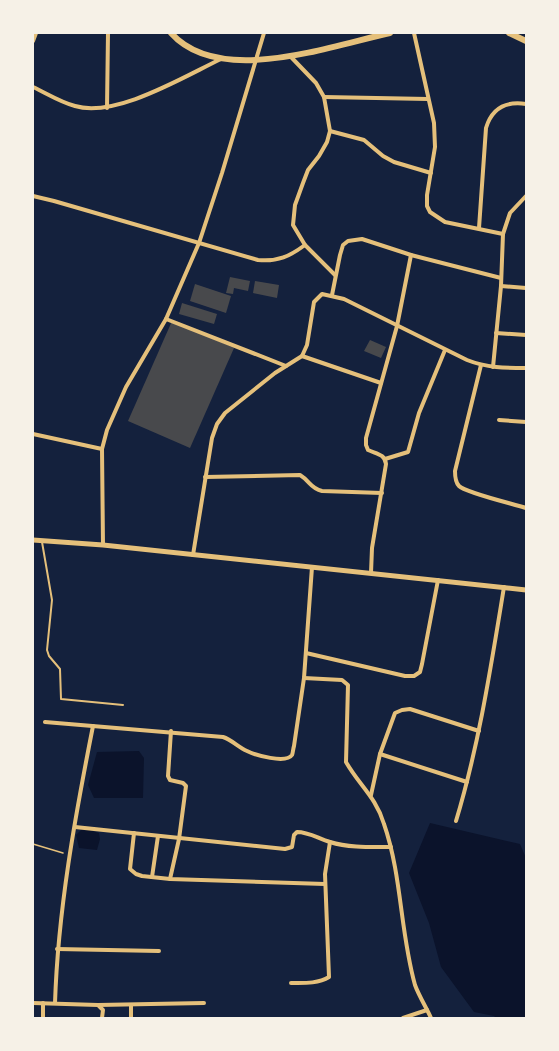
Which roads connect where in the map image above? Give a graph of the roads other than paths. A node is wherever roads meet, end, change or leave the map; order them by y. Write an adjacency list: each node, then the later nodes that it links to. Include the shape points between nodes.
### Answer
1 (36, 33): 9 (street)
2 (108, 33): 17 (street)
3 (171, 33): 11 (highway, via 197,53)
4 (264, 33): 12 (street)
5 (390, 33): 10 (highway)
6 (414, 33): 15 (street)
7 (508, 33): 8 (highway)
8 (523, 37)
9 (33, 41)
10 (291, 57): 12 (highway); 14 (street, via 316,83)
11 (221, 59): 12 (highway); 17 (street, via 131,101)
12 (256, 59): 24 (street)
13 (33, 87): 17 (street, via 74,106)
14 (324, 97): 15 (street); 18 (street)
15 (428, 99): 19 (street, via 433,112 435,134)
16 (526, 104): 22 (street, via 502,106 489,117 486,128)
17 (106, 108)
18 (330, 131): 19 (street, via 364,140 394,162); 25 (street, via 327,142 308,170 295,205 293,225)
19 (431, 173): 22 (street, via 427,195 430,212 445,222)
20 (33, 196): 24 (street)
21 (526, 196): 23 (street, via 510,213)
22 (479, 228): 23 (street)
23 (504, 234): 28 (street)
24 (199, 243): 25 (street, via 268,261 280,260 291,255); 32 (street)
25 (305, 244): 27 (street)
26 (411, 255): 27 (street, via 362,239 348,241 343,245); 28 (street); 33 (street)
27 (335, 275): 31 (street)
28 (501, 278): 29 (street)
29 (502, 286): 30 (street); 34 (street)
30 (526, 288)
31 (332, 296): 33 (street); 37 (street, via 322,294 314,302 307,344)
32 (166, 319): 39 (street); 46 (street, via 115,408)
33 (397, 326): 36 (street); 42 (street)
34 (496, 334): 35 (street); 40 (street)
35 (526, 335)
36 (445, 350): 38 (street); 47 (street, via 419,412 408,452)
37 (302, 356): 39 (street); 42 (street)
38 (481, 365): 40 (street); 50 (street, via 455,479 459,486 470,492)
39 (286, 366): 48 (street, via 225,413 217,424 212,438)
40 (493, 368): 41 (street)
41 (526, 368)
42 (381, 383): 47 (street, via 366,445 368,450 381,454)
43 (498, 420): 44 (street)
44 (526, 422)
45 (33, 434): 46 (street)
46 (102, 449): 53 (street)
47 (385, 459): 49 (street)
48 (205, 477): 49 (street, via 300,475 314,488 322,491); 54 (street)
49 (382, 493): 56 (street, via 372,548)
50 (526, 508)
51 (33, 540): 52 (street)
52 (42, 541): 53 (street); 62 (lane, via 52,600 47,650 60,669 61,700)
53 (103, 546): 54 (street)
54 (192, 555): 55 (street)
55 (312, 567): 56 (street); 60 (street)
56 (371, 573): 57 (street)
57 (438, 580): 58 (street); 60 (street, via 420,672 414,676)
58 (504, 587): 59 (street); 66 (street)
59 (526, 590)
60 (306, 652): 61 (street)
61 (304, 678): 65 (street, via 292,756 286,759 274,759 247,751 223,737); 69 (street, via 342,680 348,685 346,762)
62 (123, 705)
63 (45, 722): 64 (street)
64 (93, 726): 65 (street); 71 (street)
65 (171, 731): 74 (street, via 168,776 170,780 186,786)
66 (479, 731): 67 (street, via 410,709 402,710 395,713); 68 (street)
67 (380, 754): 68 (street); 69 (street)
68 (467, 782): 70 (street)
69 (371, 795): 76 (street, via 382,816)
70 (456, 821)
71 (75, 826): 72 (street); 80 (street)
72 (134, 833): 73 (street); 77 (street, via 130,869 136,874)
73 (158, 836): 74 (street); 77 (street)
74 (179, 839): 75 (street, via 285,849 292,847 297,832 304,832); 78 (street)
75 (330, 842): 76 (street, via 364,847); 79 (street)
76 (391, 847): 89 (street, via 405,944 416,986)
77 (152, 877): 78 (street)
78 (170, 879): 79 (street)
79 (325, 884): 82 (street, via 329,977 316,982)
80 (57, 949): 81 (street); 85 (street)
81 (159, 951)
82 (291, 983)
83 (33, 1003): 84 (street)
84 (43, 1003): 85 (street); 90 (street)
85 (55, 1003): 87 (street)
86 (204, 1003): 88 (street)
87 (98, 1005): 88 (street); 91 (street, via 102,1010)
88 (131, 1005): 92 (street)
89 (427, 1010): 93 (street); 94 (street)
90 (43, 1018)
91 (102, 1018)
92 (130, 1018)
93 (403, 1018)
94 (431, 1018)

